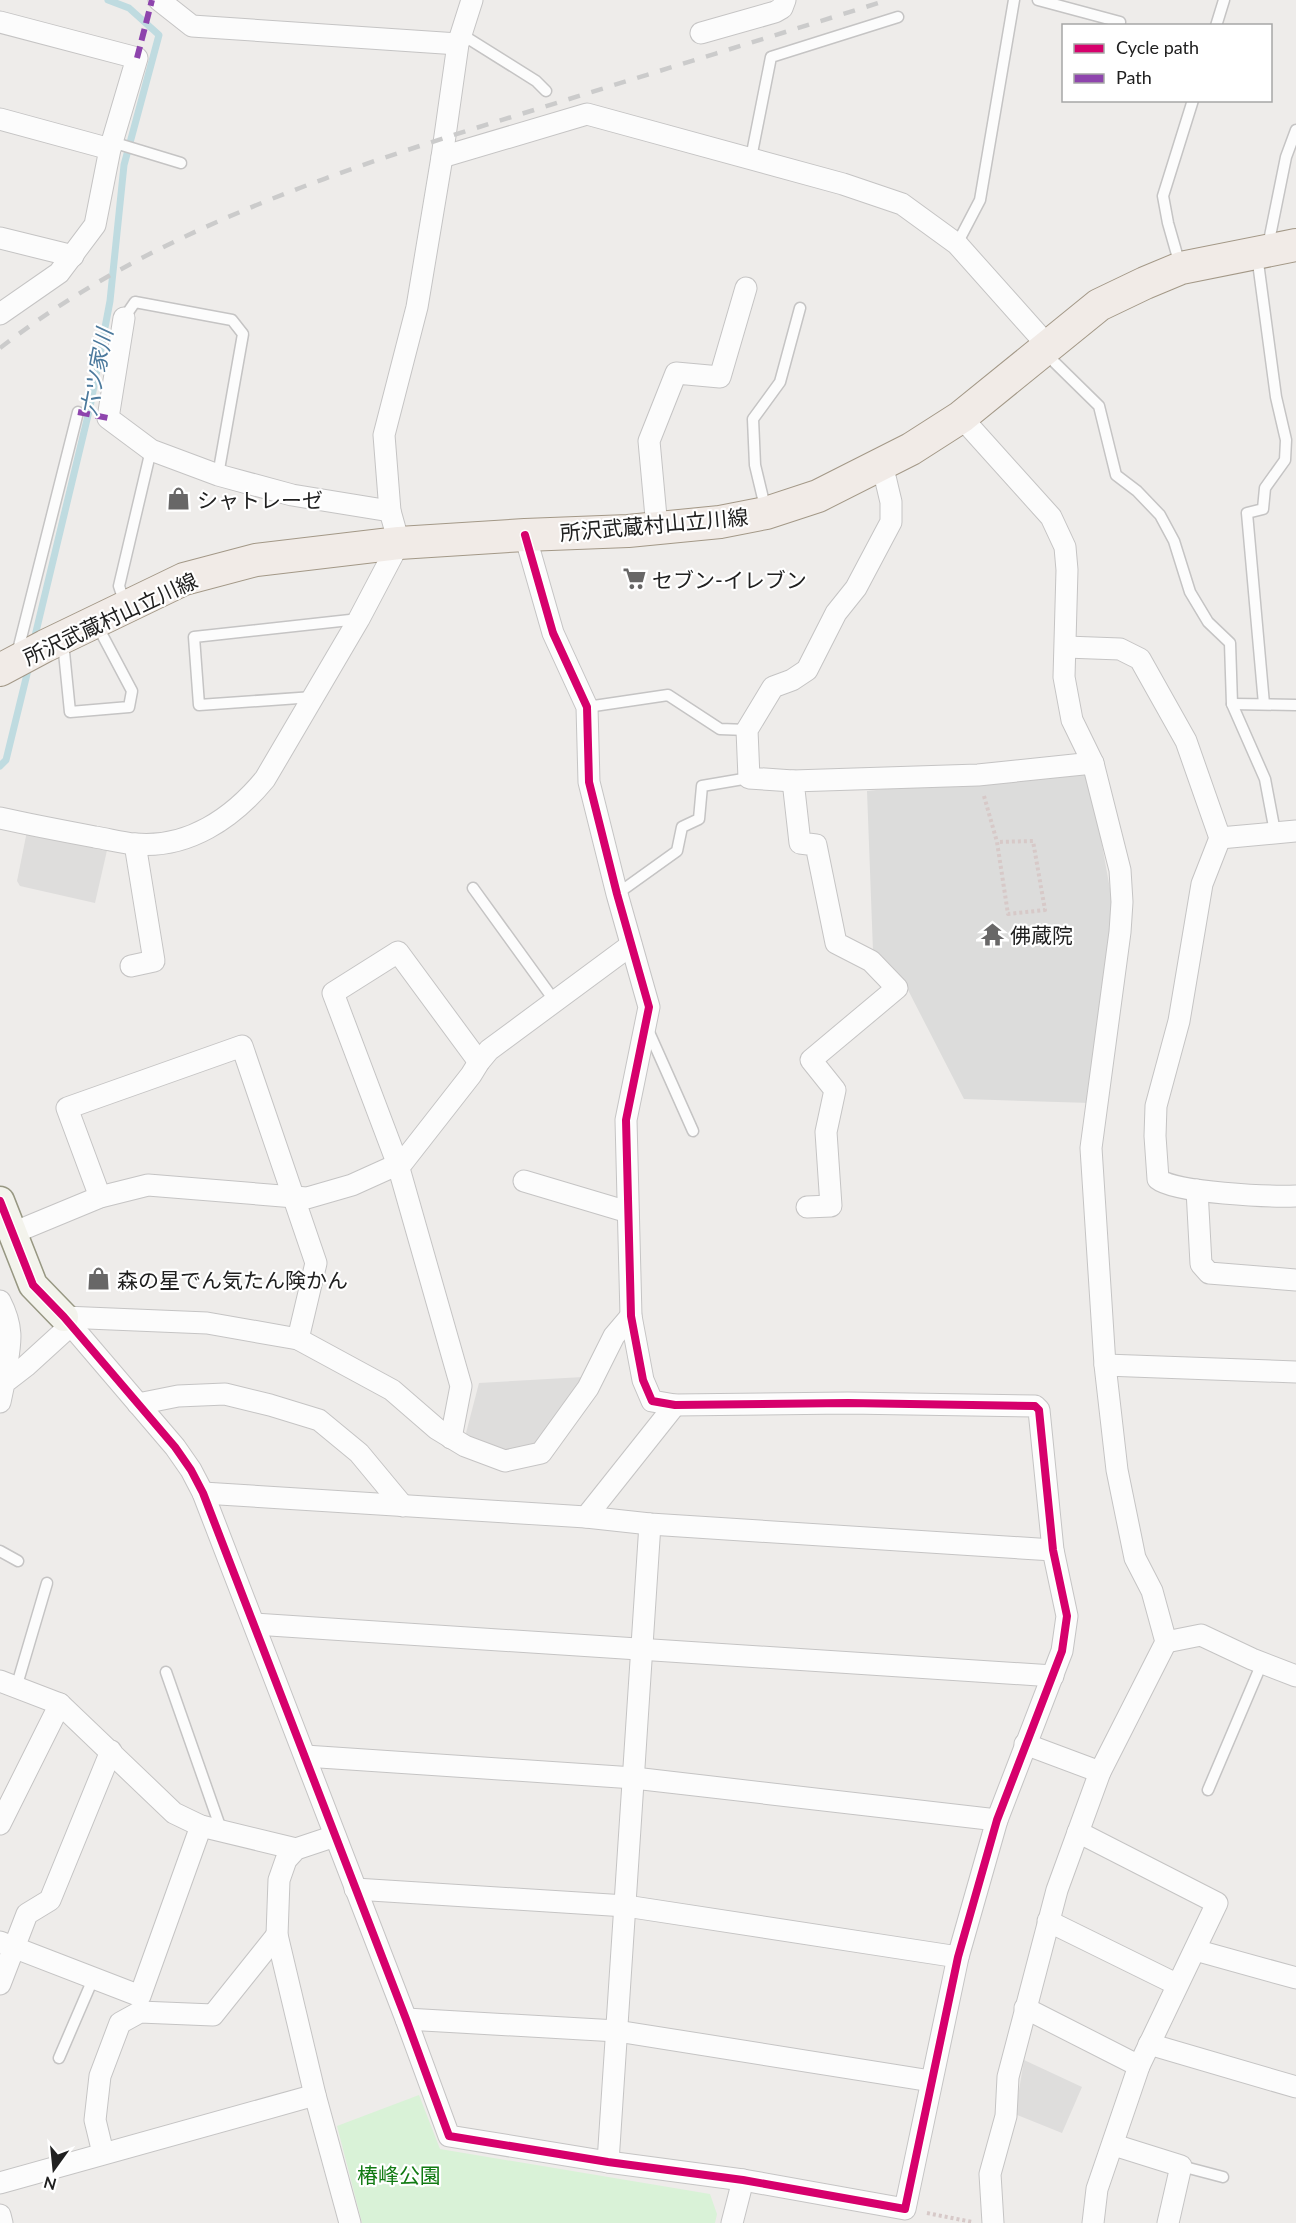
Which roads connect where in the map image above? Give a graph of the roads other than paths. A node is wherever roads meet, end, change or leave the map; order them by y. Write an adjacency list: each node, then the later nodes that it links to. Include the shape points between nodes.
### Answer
1 (159, 0): 12 (street, via 192,26)
2 (472, 0): 12 (street)
3 (785, 0): 11 (street, via 775,12)
4 (1014, 0): 22 (lane, via 980,200)
5 (1038, 0): 9 (lane, via 1120,21)
6 (1224, 0): 10 (lane)
7 (898, 17): 19 (lane, via 771,57)
8 (0, 22): 17 (street, via 137,58)
9 (1119, 24)
10 (1217, 24)
11 (702, 33)
12 (459, 39): 13 (lane, via 536,81); 18 (street)
13 (546, 91)
14 (1193, 102): 25 (lane, via 1163,196)
15 (0, 119): 17 (street)
16 (1296, 130): 23 (lane, via 1286,157)
17 (111, 146): 20 (lane); 24 (street, via 94,225)
18 (442, 157): 19 (street, via 587,114); 36 (street, via 417,307 384,435)
19 (751, 158): 22 (street, via 902,204)
20 (181, 163)
21 (0, 238): 24 (street)
22 (957, 244): 30 (street)
23 (1273, 250): 25 (main road, 所沢武蔵村山立川線); 48 (lane, via 1276,397 1286,440 1285,460 1265,488 1263,509 1247,513)
24 (73, 256): 28 (street, via 59,273)
25 (1181, 268): 30 (main road, 所沢武蔵村山立川線, via 1099,305)
26 (746, 288): 38 (street, via 720,377 676,373 649,441)
27 (800, 308): 37 (lane, via 780,382 753,419 755,465)
28 (0, 314)
29 (124, 318): 33 (street, via 108,418); 35 (lane, via 135,302 232,320 243,334)
30 (1045, 348): 32 (main road, 所沢武蔵村山立川線); 47 (lane, via 1099,406 1116,475 1160,515 1174,541 1190,592 1208,622 1230,643)
31 (78, 412): 45 (lane)
32 (961, 417): 34 (main road, 所沢武蔵村山立川線); 44 (street, via 1051,517 1065,547)
33 (151, 450): 35 (street); 41 (lane, via 119,586)
34 (882, 464): 37 (main road, 所沢武蔵村山立川線, via 818,496); 51 (street, via 891,502 891,522 807,670 773,687)
35 (218, 475): 36 (street, via 292,495)
36 (390, 511): 40 (street)
37 (766, 513): 38 (main road, 所沢武蔵村山立川線)
38 (657, 528): 39 (main road, 所沢武蔵村山立川線)
39 (525, 535): 40 (main road, 所沢武蔵村山立川線); 50 (street, via 553,633)
40 (399, 543): 41 (main road, 所沢武蔵村山立川線, via 256,560 184,579); 42 (street)
41 (126, 607): 43 (main road, 所沢武蔵村山立川線)
42 (359, 619): 46 (street); 46 (lane, via 194,637 199,705)
43 (95, 622): 45 (main road, 所沢武蔵村山立川線); 45 (lane, via 132,691 129,707 70,712)
44 (1066, 647): 52 (street, via 1064,677 1072,720); 58 (street, via 1120,649 1140,659 1186,741)
45 (29, 655)
46 (314, 697): 59 (street, via 265,779 247,801 192,836 161,844)
47 (1232, 704): 48 (lane); 57 (lane, via 1264,779)
48 (1264, 704): 49 (lane)
49 (1296, 705)
50 (586, 707): 51 (lane, via 668,694 720,729); 61 (street, via 589,782)
51 (747, 730): 53 (street)
52 (1093, 763): 54 (street, via 978,775); 84 (street, via 1120,870 1122,903 1091,1148)
53 (748, 778): 54 (street); 61 (lane, via 702,786 699,819 682,827 676,850)
54 (793, 781): 75 (street, via 800,843 816,845 836,943 871,961 897,988 811,1060 835,1090 826,1132 831,1206)
55 (0, 818): 59 (street)
56 (1296, 831): 57 (street)
57 (1275, 832): 58 (street)
58 (1220, 838): 70 (street, via 1202,884 1179,1021 1156,1106 1158,1179 1164,1184)
59 (135, 844): 63 (street, via 154,961)
60 (473, 888): 64 (lane)
61 (617, 894): 62 (street)
62 (631, 945): 64 (street); 65 (street, via 649,1007)
63 (131, 966)
64 (554, 1000): 66 (street)
65 (645, 1025): 67 (lane); 76 (street, via 626,1120)
66 (479, 1062): 68 (street); 68 (street, via 398,952 333,993)
67 (693, 1131)
68 (398, 1165): 71 (street, via 352,1185 307,1198); 89 (street, via 461,1386)
69 (524, 1181): 76 (street)
70 (1197, 1190): 72 (street); 78 (street, via 1201,1264 1209,1273)
71 (293, 1196): 73 (street, via 148,1185); 73 (street, via 242,1046 67,1108); 83 (street, via 316,1263)
72 (1296, 1196)
73 (100, 1197): 77 (street)
74 (0, 1201): 77 (street)
75 (807, 1207)
76 (628, 1212): 80 (street)
77 (13, 1233): 81 (street, via 33,1285)
78 (1296, 1280)
79 (0, 1301): 82 (street, via 8,1317)
80 (631, 1316): 88 (street, via 643,1380 652,1401); 89 (street, via 614,1336 588,1388 541,1453 505,1461)
81 (67, 1321): 83 (street, via 207,1323); 86 (street); 87 (street)
82 (6, 1334): 86 (street)
83 (298, 1339): 89 (street, via 392,1390)
84 (1105, 1365): 85 (street); 99 (street, via 1117,1470 1135,1558 1152,1591)
85 (1296, 1372)
86 (2, 1392)
87 (138, 1404): 90 (street, via 175,1447); 91 (street, via 178,1396 225,1394 319,1420 359,1453)
88 (675, 1405): 92 (street); 94 (street, via 1035,1406 1039,1410)
89 (451, 1438)
90 (203, 1493): 91 (street); 98 (street)
91 (403, 1506): 92 (street)
92 (586, 1517): 93 (street)
93 (650, 1524): 94 (street); 100 (street)
94 (1053, 1550): 103 (street, via 1067,1616 1062,1651)
95 (0, 1551): 96 (lane)
96 (18, 1561)
97 (46, 1583): 105 (lane)
98 (254, 1624): 100 (street); 109 (street)
99 (1166, 1642): 101 (street, via 1201,1635); 110 (street)
100 (642, 1651): 103 (street); 111 (street)
101 (1262, 1663): 104 (street); 112 (lane)
102 (166, 1672): 116 (lane)
103 (1053, 1676): 107 (street)
104 (1296, 1676)
105 (8, 1684): 106 (street)
106 (60, 1704): 108 (street); 114 (street)
107 (1025, 1744): 110 (street); 113 (street)
108 (111, 1751): 115 (street, via 174,1813); 124 (street, via 50,1900 27,1914)
109 (305, 1756): 111 (street); 118 (street)
110 (1100, 1772): 117 (street)
111 (634, 1778): 113 (street); 121 (street)
112 (1208, 1790)
113 (997, 1820): 126 (street)
114 (0, 1824)
115 (201, 1826): 116 (street); 128 (street, via 140,1996)
116 (222, 1832): 119 (street)
117 (1078, 1832): 122 (street); 125 (street, via 1217,1903)
118 (334, 1836): 119 (street); 120 (street)
119 (296, 1849): 123 (street, via 286,1860 279,1880)
120 (355, 1889): 121 (street); 132 (street)
121 (626, 1906): 126 (street); 133 (street)
122 (1048, 1921): 130 (street); 131 (street)
123 (277, 1935): 139 (street); 141 (street, via 213,2015 140,2012 120,2023 100,2076 95,2120)
124 (7, 1945): 128 (street); 129 (street)
125 (1195, 1950): 127 (street); 130 (street)
126 (958, 1957): 137 (street)
127 (1296, 1978)
128 (93, 1979): 135 (lane)
129 (0, 1984)
130 (1176, 1984): 134 (street)
131 (1025, 2008): 136 (street); 151 (street, via 1008,2077 1006,2116 990,2174)
132 (406, 2019): 133 (street); 142 (street, via 449,2136)
133 (617, 2031): 137 (street); 142 (street)
134 (1149, 2044): 136 (street); 138 (street)
135 (59, 2058)
136 (1139, 2066): 140 (street)
137 (931, 2081): 145 (street, via 905,2209)
138 (1296, 2086)
139 (315, 2095): 141 (street); 148 (street)
140 (1114, 2145): 143 (street); 152 (street, via 1097,2189)
141 (104, 2152): 146 (street)
142 (608, 2162): 145 (street)
143 (1181, 2166): 144 (lane); 153 (street)
144 (1223, 2177)
145 (743, 2180): 150 (street)
146 (0, 2183)
147 (0, 2215): 149 (street)
148 (344, 2222)
149 (2, 2223)
150 (732, 2223)
151 (993, 2223)
152 (1093, 2223)
153 (1168, 2223)

